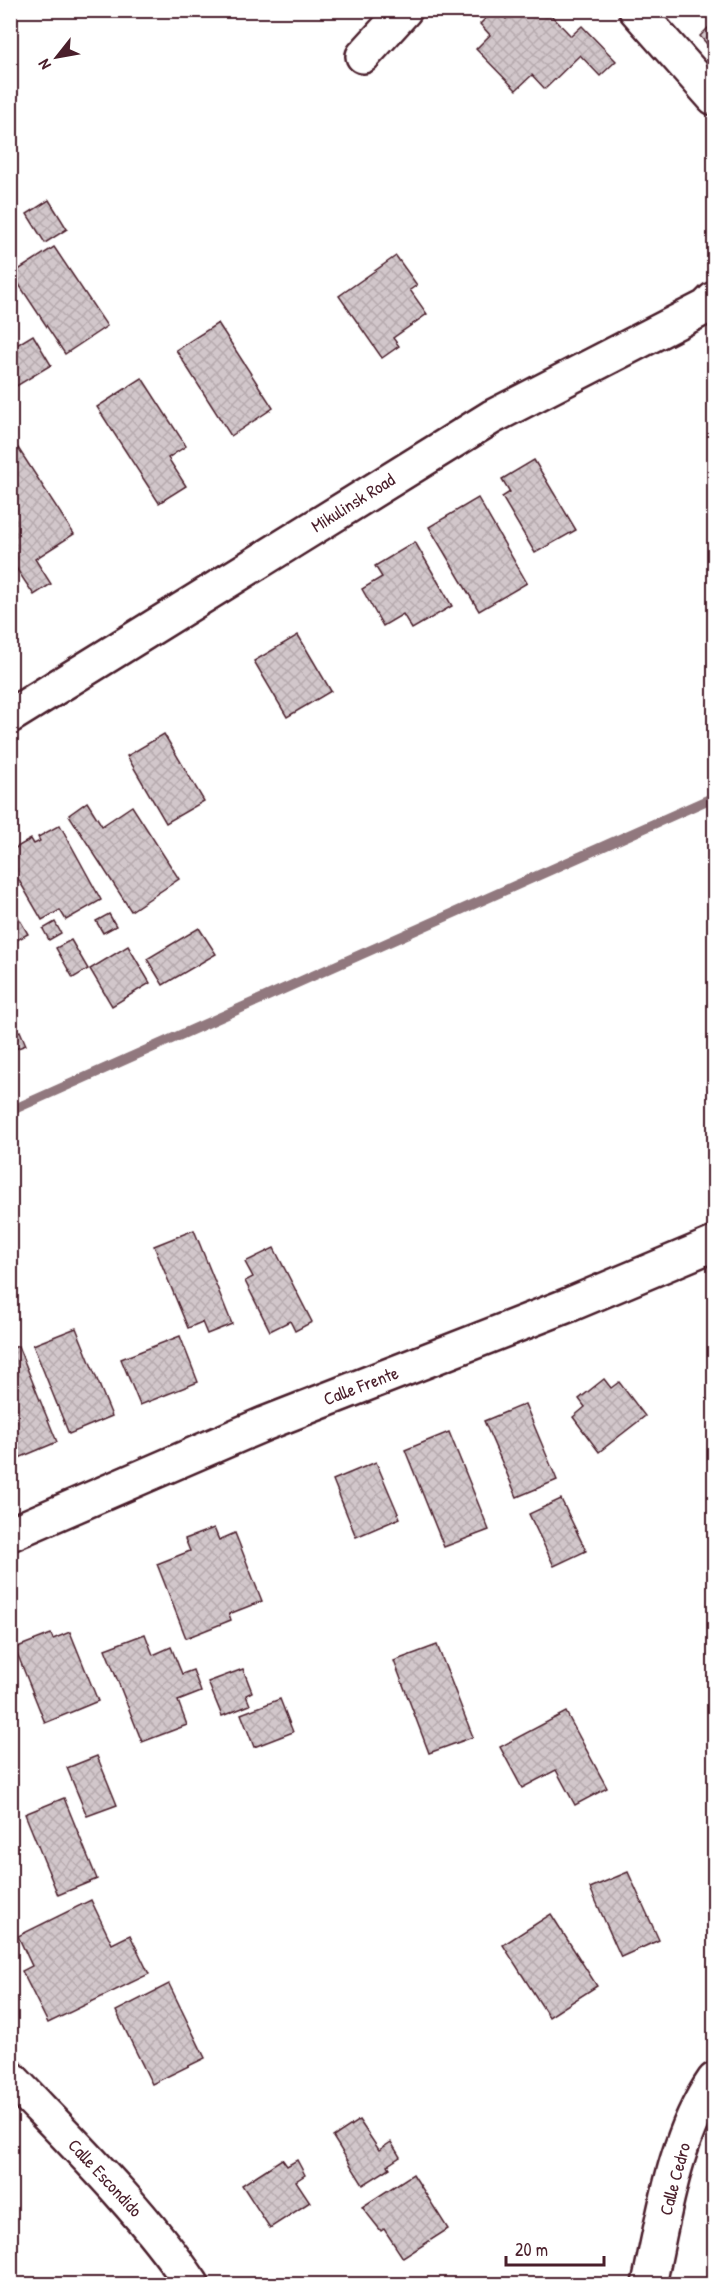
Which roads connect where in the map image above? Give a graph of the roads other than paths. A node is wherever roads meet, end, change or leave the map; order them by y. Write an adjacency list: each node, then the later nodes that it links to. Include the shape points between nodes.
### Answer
1 (405, 10): 3 (street)
2 (636, 10): 4 (street)
3 (363, 56)
4 (714, 98)
5 (710, 303): 6 (street, Mikulinsk Road, via 492,417)
6 (10, 716)
7 (714, 1244): 8 (street, Calle Frente, via 264,1424)
8 (10, 1534)
9 (10, 2077): 11 (street, Calle Escondido, via 126,2199)
10 (714, 2080): 12 (street, Calle Cedro, via 686,2136)
11 (192, 2284)
12 (649, 2284)

